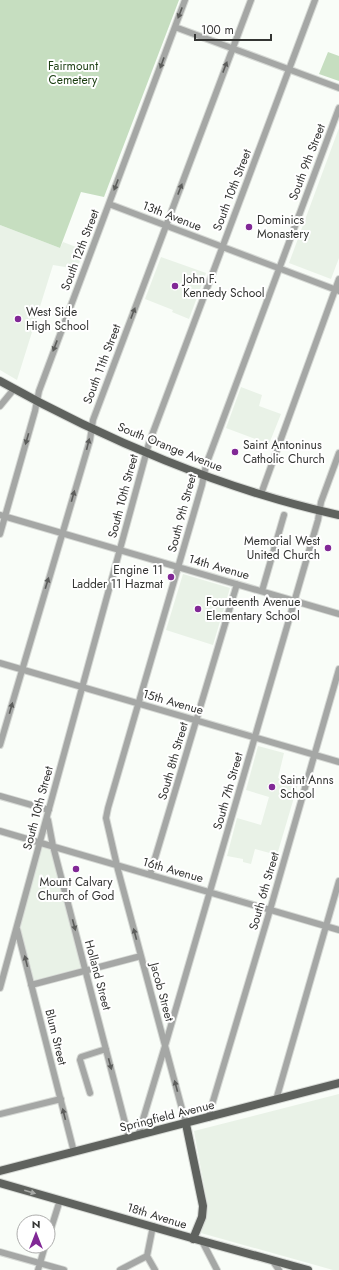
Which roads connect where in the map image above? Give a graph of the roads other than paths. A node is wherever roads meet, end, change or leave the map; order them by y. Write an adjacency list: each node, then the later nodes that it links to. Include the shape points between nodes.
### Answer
1 (185, 0): 4 (street, South 12th Street, one-way to 4)
2 (251, 0): 5 (street, South 11th Street)
3 (315, 0): 6 (street, South 10th Street)
4 (175, 27): 5 (street); 9 (street, South 12th Street, one-way to 9)
5 (232, 48): 6 (street); 10 (street, South 11th Street, one-way to 5)
6 (289, 70): 7 (street); 11 (street, South 10th Street)
7 (339, 88)
8 (339, 108): 12 (street, South 9th Street)
9 (109, 204): 10 (street, 13th Avenue); 17 (street, South 12th Street, one-way to 17)
10 (166, 226): 11 (street, 13th Avenue); 19 (street, South 11th Street, one-way to 10)
11 (222, 247): 12 (street, 13th Avenue); 20 (street, South 10th Street)
12 (278, 268): 14 (street, 13th Avenue); 22 (street, South 9th Street)
13 (339, 279): 14 (street)
14 (337, 290): 23 (street)
15 (0, 382): 16 (main road, South Orange Avenue)
16 (14, 389): 17 (main road, South Orange Avenue); 18 (street)
17 (36, 401): 19 (main road, South Orange Avenue); 26 (street, South 12th Street, one-way to 26)
18 (0, 406)
19 (91, 428): 20 (main road, South Orange Avenue); 28 (street, South 11th Street, one-way to 19, via 90,440)
20 (146, 452): 22 (main road, South Orange Avenue); 30 (street, South 10th Street)
21 (339, 453): 24 (street, South 7th Street)
22 (204, 475): 23 (main road, South Orange Avenue); 31 (street, South 9th Street)
23 (261, 494): 24 (main road, South Orange Avenue)
24 (320, 511): 27 (main road, South Orange Avenue); 34 (street, South 7th Street)
25 (284, 514): 33 (street)
26 (3, 515): 28 (street, 14th Avenue); 29 (street, South 12th Street)
27 (339, 515)
28 (62, 533): 30 (street, 14th Avenue); 37 (street, South 11th Street, one-way to 28)
29 (0, 534)
30 (120, 550): 31 (street, 14th Avenue); 39 (street, South 10th Street)
31 (179, 567): 32 (street, 14th Avenue); 40 (street, South 9th Street)
32 (237, 584): 33 (street, 14th Avenue); 41 (street, South 8th Street)
33 (262, 591): 34 (street, 14th Avenue)
34 (295, 601): 35 (street, 14th Avenue); 42 (street, South 7th Street)
35 (339, 614)
36 (0, 663): 37 (street, 15th Avenue)
37 (22, 670): 39 (street, 15th Avenue); 43 (street, South 11th Street, one-way to 37)
38 (339, 670): 44 (street, South 6th Street)
39 (83, 687): 40 (street, 15th Avenue); 47 (street, South 10th Street)
40 (139, 704): 41 (street, 15th Avenue); 52 (street, South 9th Street, via 106,818)
41 (196, 720): 42 (street, 15th Avenue); 53 (street, South 8th Street)
42 (255, 738): 44 (street, 15th Avenue); 55 (street, South 7th Street)
43 (0, 745)
44 (314, 755): 45 (street, 15th Avenue); 56 (street, South 6th Street)
45 (339, 762)
46 (0, 796): 47 (street)
47 (49, 810): 48 (street, South 10th Street)
48 (47, 818): 50 (street, South 10th Street); 51 (street, Holland Street)
49 (0, 831): 50 (street, 16th Avenue)
50 (40, 842): 51 (street, 16th Avenue); 58 (street, South 10th Street)
51 (53, 846): 52 (street, 16th Avenue); 61 (street, Holland Street, one-way to 61)
52 (117, 865): 53 (street, 16th Avenue); 60 (street, Jacob Street, one-way to 52)
53 (150, 875): 55 (street, 16th Avenue)
54 (339, 881): 57 (street)
55 (210, 892): 56 (street, 16th Avenue); 64 (street, South 7th Street)
56 (270, 910): 57 (street, 16th Avenue); 71 (street, South 6th Street)
57 (326, 926): 59 (street, 16th Avenue); 69 (street)
58 (17, 927): 62 (street, Blum Street, one-way to 58); 63 (street, South 10th Street)
59 (339, 930)
60 (141, 956): 61 (street); 64 (street, Jacob Street)
61 (86, 970): 62 (street); 65 (street, Holland Street)
62 (31, 985): 68 (street, Blum Street)
63 (0, 988)
64 (165, 1046): 72 (street, Jacob Street, one-way to 64); 73 (street, South 7th Street)
65 (106, 1049): 67 (street, via 81,1057); 73 (street, Holland Street, one-way to 73)
66 (339, 1083): 69 (main road, Springfield Avenue)
67 (90, 1093)
68 (61, 1099): 70 (street); 74 (street, Blum Street, one-way to 68)
69 (276, 1100): 71 (main road, Springfield Avenue)
70 (0, 1114)
71 (208, 1118): 72 (main road, Springfield Avenue)
72 (186, 1124): 73 (main road, Springfield Avenue); 80 (main road, via 203,1206 202,1217)
73 (134, 1137): 74 (main road, Springfield Avenue)
74 (74, 1152): 75 (main road, Springfield Avenue)
75 (0, 1171)
76 (0, 1183): 77 (main road, 18th Avenue, one-way to 77)
77 (60, 1200): 78 (street); 79 (main road, 18th Avenue)
78 (56, 1214)
79 (153, 1226): 80 (main road, 18th Avenue); 84 (street)
80 (193, 1239): 81 (main road, 18th Avenue)
81 (202, 1241): 85 (main road, 18th Avenue); 91 (street)
82 (0, 1252): 86 (street)
83 (43, 1254): 86 (street)
84 (148, 1256): 89 (street); 90 (street)
85 (272, 1260): 92 (street); 93 (main road, 18th Avenue)
86 (40, 1263): 87 (street); 88 (street)
87 (38, 1270)
88 (64, 1270)
89 (120, 1270)
90 (155, 1270)
91 (217, 1270)
92 (279, 1270)
93 (308, 1270)

